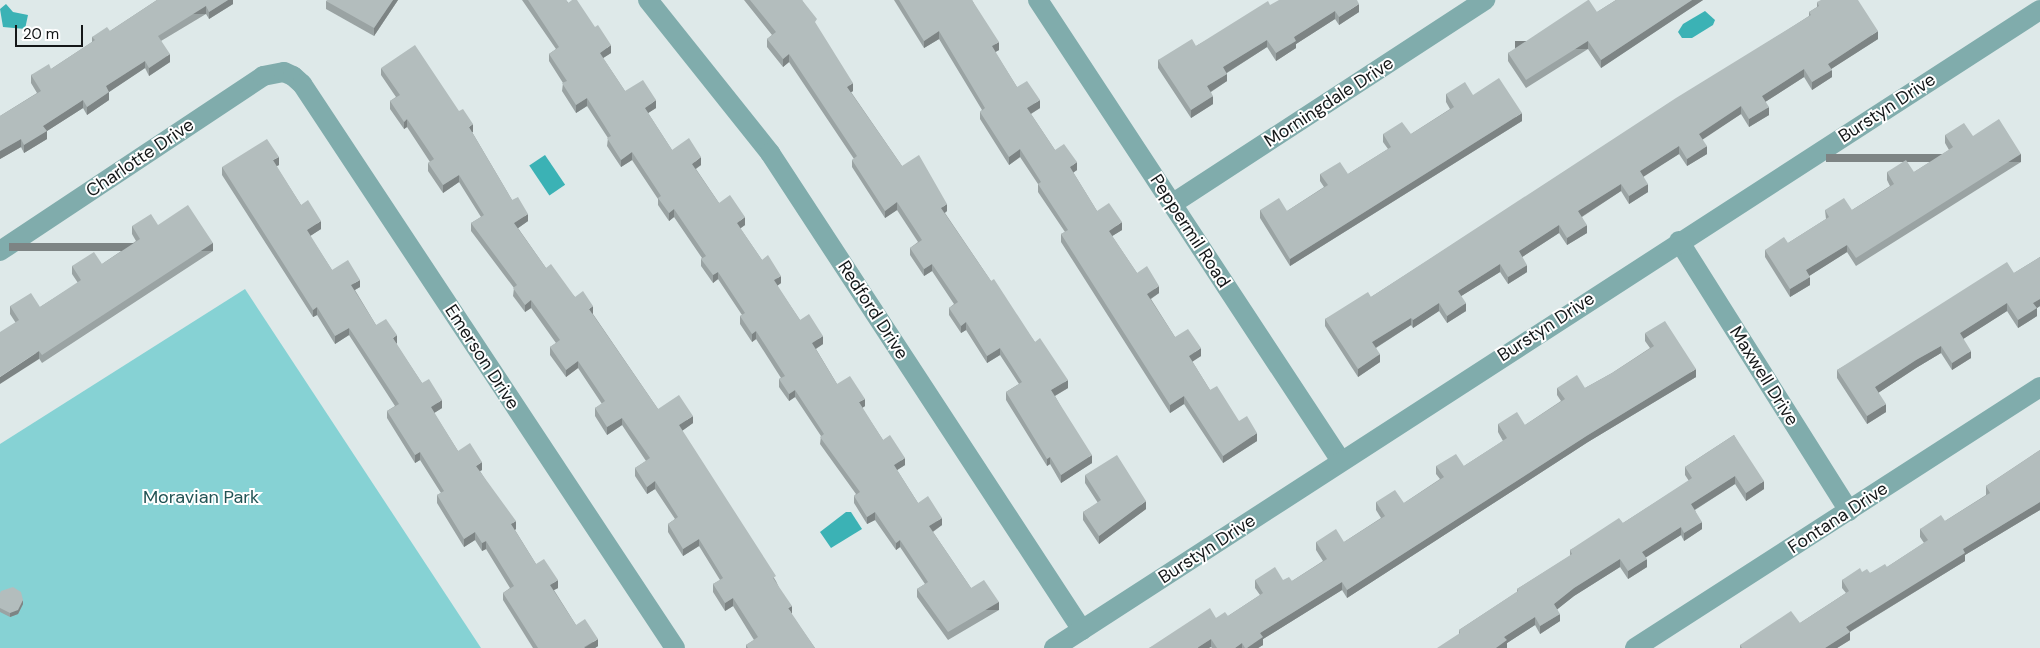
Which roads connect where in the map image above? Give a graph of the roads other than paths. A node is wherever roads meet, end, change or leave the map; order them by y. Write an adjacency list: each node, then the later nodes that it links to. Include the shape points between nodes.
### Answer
1 (648, 0): 12 (street, Redford Drive, via 770,153)
2 (1038, 0): 6 (street, Peppermil Road)
3 (1485, 0): 6 (street, Morningdale Drive)
4 (2040, 10): 7 (street, Burstyn Drive)
5 (284, 72): 8 (street, Charlotte Drive, via 263,76); 13 (street, Emerson Drive, via 302,84)
6 (1172, 204): 10 (street, Peppermil Road)
7 (1680, 240): 10 (street, Burstyn Drive); 11 (street, Maxwell Drive)
8 (0, 251)
9 (2040, 388): 11 (street, Fontana Drive)
10 (1341, 462): 12 (street, Burstyn Drive)
11 (1849, 511): 15 (street, Fontana Drive)
12 (1082, 630): 14 (street, Burstyn Drive)
13 (675, 648)
14 (1054, 648)
15 (1635, 648)

